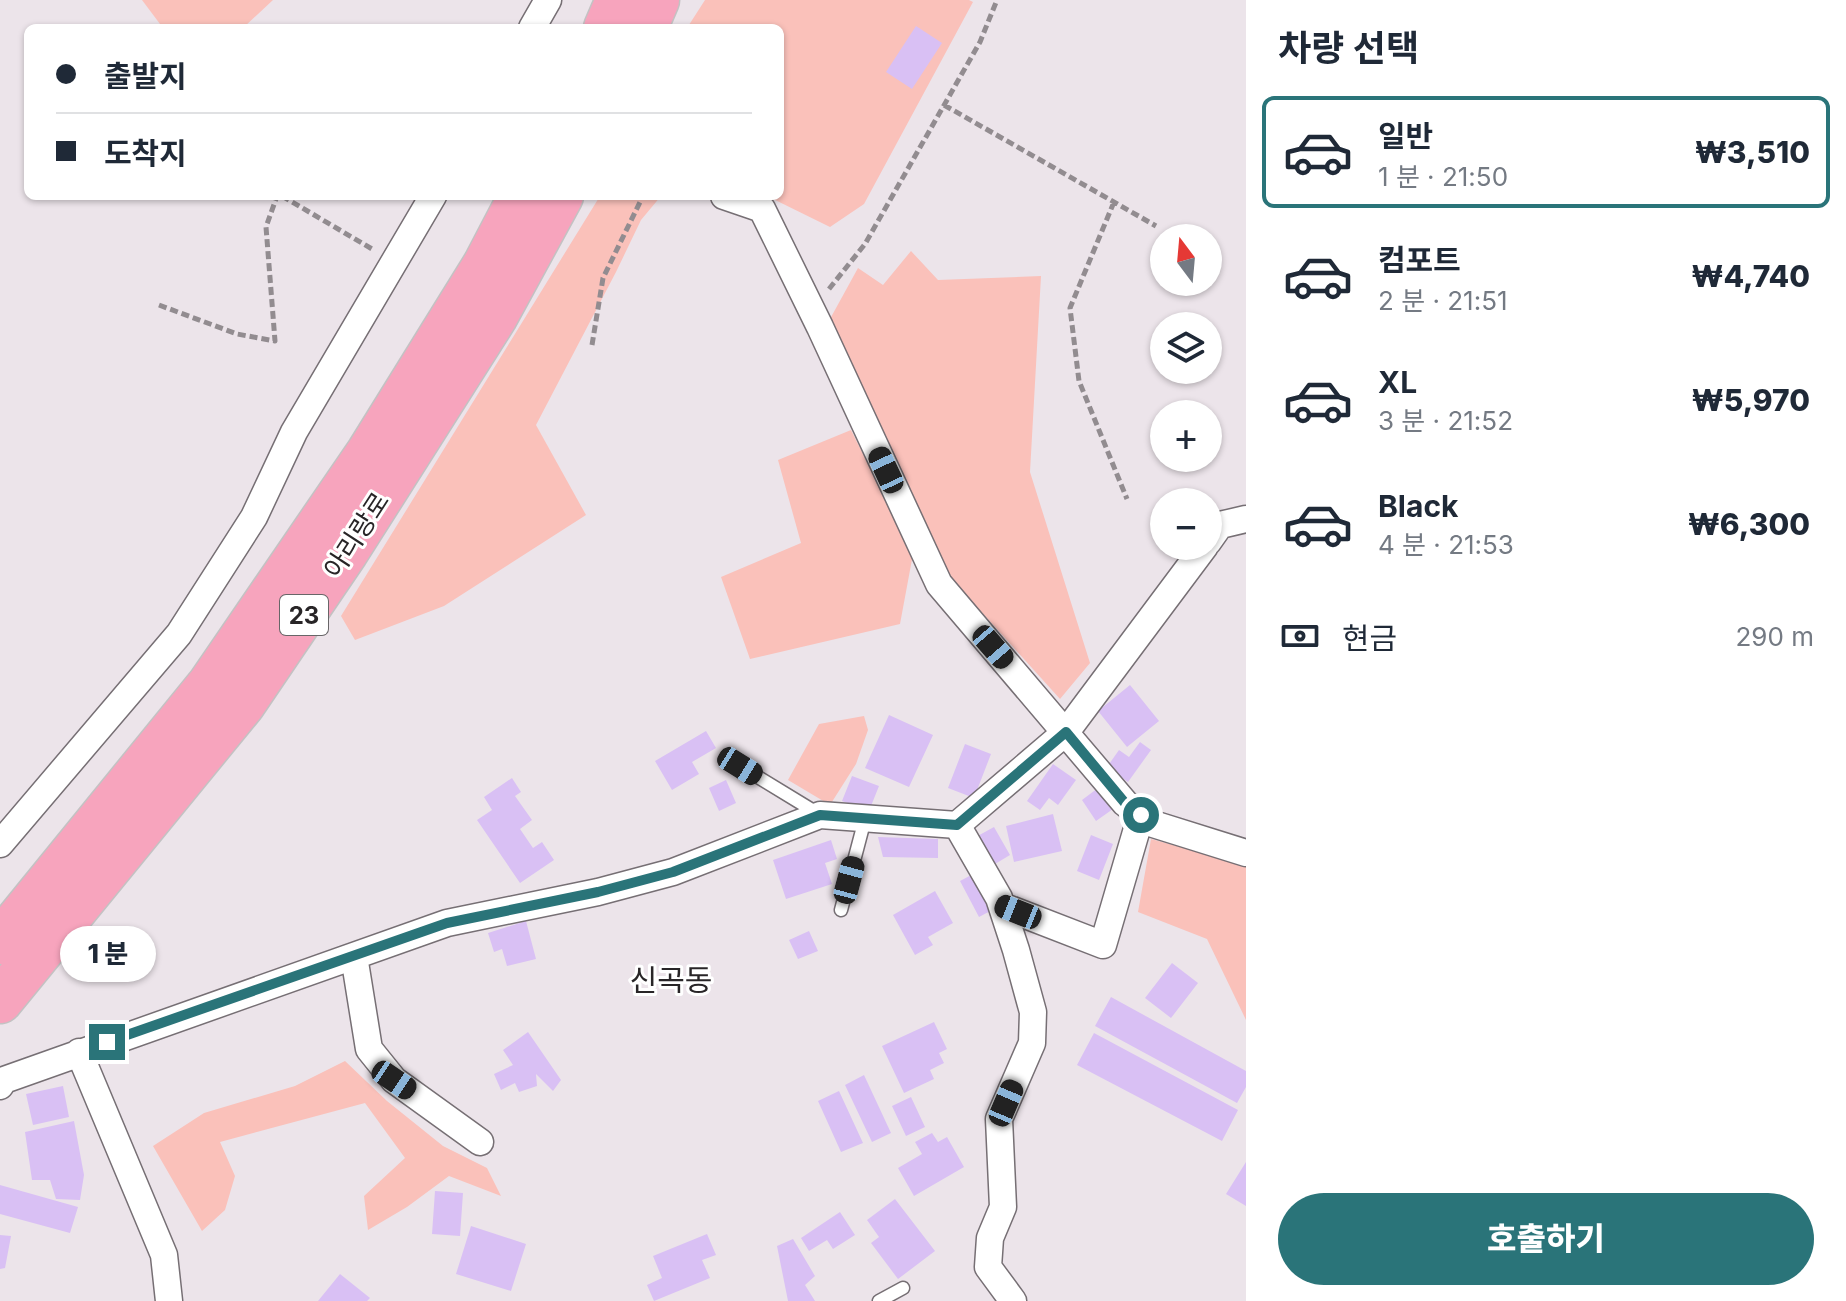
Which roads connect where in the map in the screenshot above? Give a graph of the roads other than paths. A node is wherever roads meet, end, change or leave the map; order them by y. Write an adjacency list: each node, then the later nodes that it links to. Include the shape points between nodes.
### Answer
1 (548, 0): 4 (street)
2 (618, 0): 5 (highway)
3 (657, 0): 6 (highway)
4 (534, 24)
5 (608, 24)
6 (647, 24)
7 (431, 200): 20 (street, via 294,432 254,517 179,634)
8 (519, 200): 24 (highway, 아리랑로 / 23, via 485,265 369,452 210,684)
9 (559, 200): 26 (highway, 아리랑로 / 23, via 495,317 243,704)
10 (736, 200): 14 (street, via 762,209 939,584)
11 (1246, 519): 12 (street)
12 (1222, 525)
13 (1194, 560): 14 (street)
14 (1066, 732): 17 (street); 19 (street)
15 (740, 766): 16 (lane)
16 (820, 815): 18 (street); 25 (street, via 673,872 447,923)
17 (1141, 815): 21 (street, via 1150,823); 22 (street, via 1103,945)
18 (865, 819): 19 (street); 23 (lane)
19 (957, 825): 22 (street)
20 (0, 844)
21 (1246, 853)
22 (1002, 906): 33 (street, via 1033,1012 1032,1043 999,1119 1003,1207 990,1238 988,1267)
23 (841, 910)
24 (0, 942)
25 (354, 956): 27 (street); 29 (street, via 369,1049 394,1080)
26 (0, 1001)
27 (79, 1052): 28 (street); 31 (street, via 164,1255)
28 (0, 1086)
29 (480, 1142)
30 (903, 1288): 32 (lane)
31 (169, 1301)
32 (879, 1301)
33 (1013, 1301)

